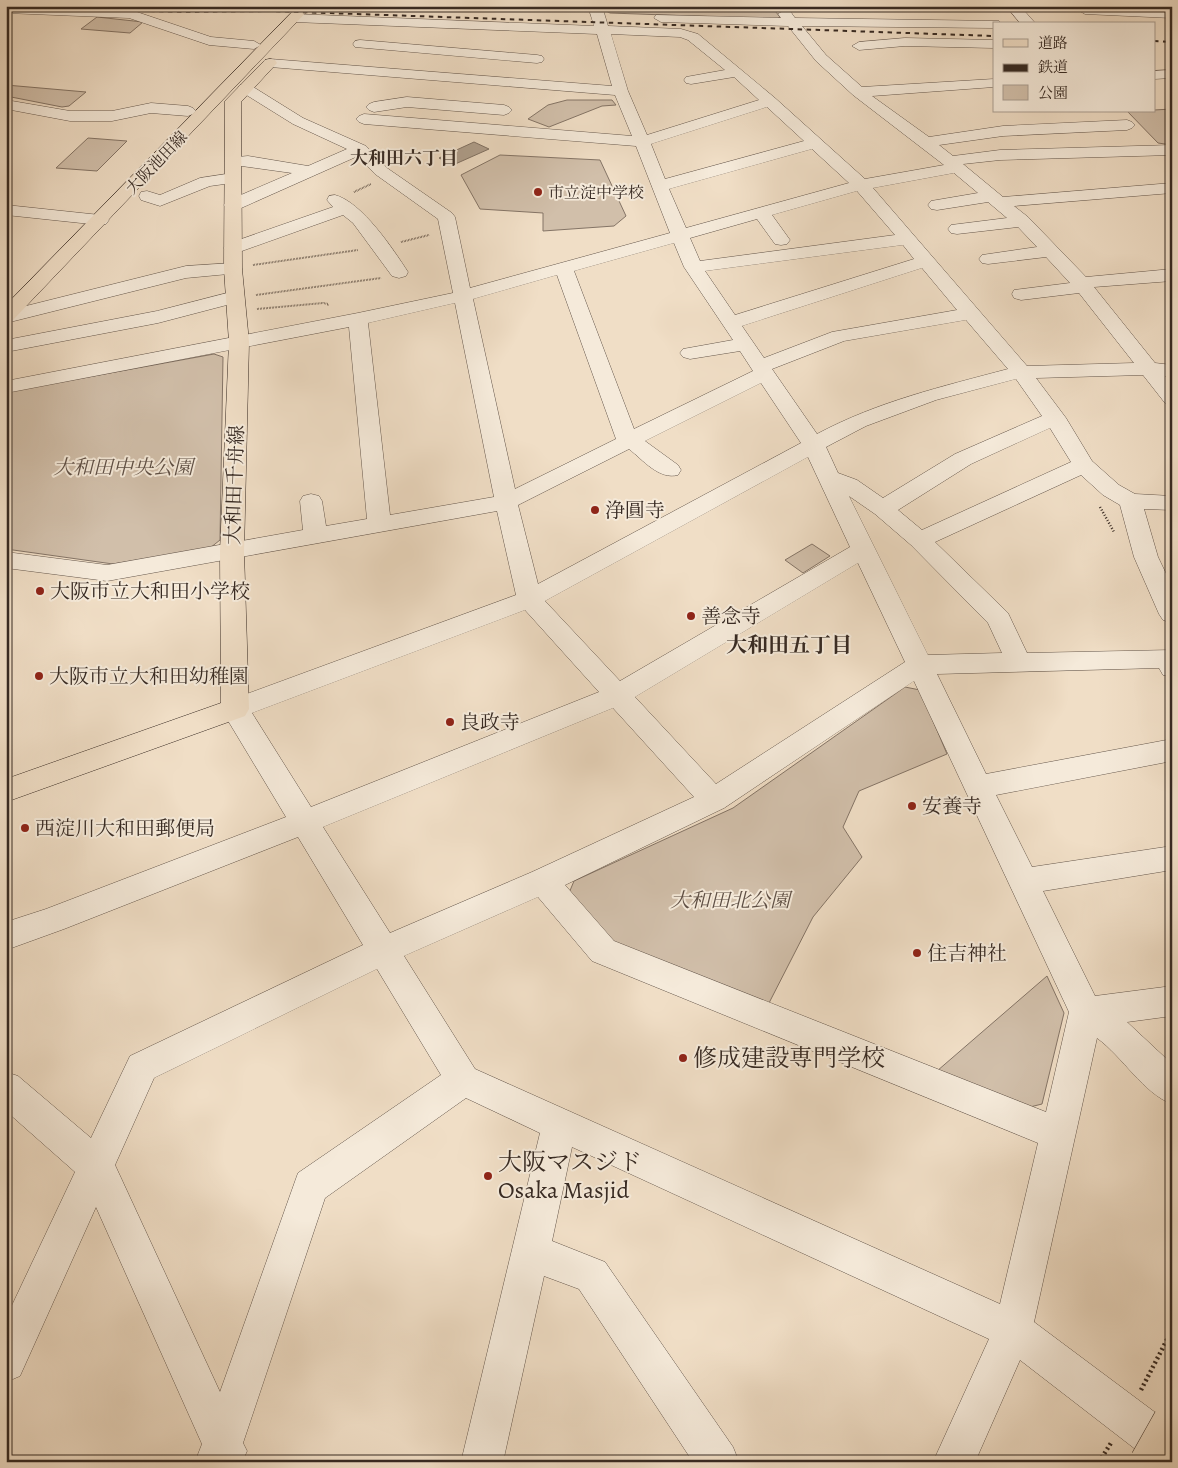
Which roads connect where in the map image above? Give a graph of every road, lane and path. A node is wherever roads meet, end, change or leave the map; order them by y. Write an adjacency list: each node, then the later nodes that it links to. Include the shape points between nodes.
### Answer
1 (306, 6): 8 (main road, 大阪池田線)
2 (328, 6): 5 (street)
3 (779, 6): 20 (street)
4 (1012, 6): 16 (street)
5 (375, 8)
6 (6, 9): 26 (street, via 131,14)
7 (1086, 10): 14 (street)
8 (295, 12): 15 (street); 26 (main road, 大阪池田線)
9 (964, 12): 17 (street)
10 (1172, 14): 14 (street)
11 (579, 15): 12 (street)
12 (601, 17): 19 (street); 21 (street); 37 (street)
13 (648, 17): 20 (street)
14 (1122, 18)
15 (381, 22): 19 (street); 23 (street)
16 (1027, 22)
17 (975, 24): 18 (street); 20 (street, via 871,18)
18 (993, 24)
19 (554, 28): 27 (street)
20 (794, 31): 38 (street)
21 (681, 33): 22 (street); 29 (street, via 693,37)
22 (707, 33)
23 (360, 44): 27 (street); 28 (street)
24 (993, 44): 25 (street, via 905,42)
25 (859, 46)
26 (254, 57): 28 (street); 36 (main road, 大和田千舟線); 44 (main road, 大阪池田線); 72 (main road, 大阪池田線)
27 (537, 59): 35 (street)
28 (337, 68): 30 (street)
29 (737, 72): 33 (street); 39 (street)
30 (401, 74): 35 (street); 46 (street)
31 (1172, 74): 32 (street)
32 (1156, 75)
33 (691, 80)
34 (980, 83): 38 (street)
35 (524, 84): 37 (street); 42 (street)
36 (245, 88): 53 (street, via 298,121); 56 (main road, 大和田千舟線, via 233,101)
37 (621, 91): 50 (street)
38 (858, 92): 51 (street)
39 (770, 101): 50 (street); 52 (street)
40 (6, 104): 44 (street, via 70,116 112,116 151,108)
41 (6, 110): 47 (street)
42 (504, 110): 46 (street, via 407,102); 49 (street)
43 (1115, 112): 48 (street)
44 (186, 114): 47 (street, via 146,114 87,123); 71 (main road, 大阪池田線)
45 (6, 115): 47 (street)
46 (368, 118): 49 (street)
47 (63, 121)
48 (1127, 125): 51 (street, via 1003,131); 54 (street)
49 (489, 130): 50 (street)
50 (641, 142): 63 (street)
51 (926, 142): 57 (street)
52 (816, 144): 62 (street); 63 (street)
53 (360, 149): 58 (street); 75 (street, via 381,172 446,217)
54 (1152, 151): 55 (street); 57 (street, via 1000,156)
55 (1168, 157)
56 (233, 161): 58 (street); 60 (main road, 大和田千舟線)
57 (953, 164): 62 (street); 66 (street)
58 (309, 171): 67 (street)
59 (177, 175): 61 (street)
60 (233, 178): 61 (street); 67 (main road, 大和田千舟線)
61 (197, 184): 65 (street, via 160,202)
62 (861, 185): 70 (street); 77 (street)
63 (660, 186): 76 (street)
64 (1172, 188): 66 (street)
65 (147, 196)
66 (997, 199): 68 (street); 73 (street)
67 (233, 205): 80 (main road, 大和田千舟線)
68 (937, 205)
69 (6, 210): 71 (street)
70 (761, 212): 76 (street); 78 (street)
71 (82, 218): 72 (street); 91 (main road, 大阪池田線)
72 (100, 220): 98 (main road, 大阪池田線)
73 (1022, 221): 74 (street); 81 (street)
74 (957, 229)
75 (449, 230): 79 (path); 93 (street)
76 (680, 235): 84 (street); 86 (street)
77 (908, 239): 83 (street); 84 (street)
78 (781, 240)
79 (379, 247): 80 (street, via 359,219 341,204); 85 (path); 87 (street)
80 (233, 248): 85 (main road, 大和田千舟線)
81 (1051, 250): 82 (street); 89 (street)
82 (988, 259)
83 (926, 261): 96 (street); 100 (street)
84 (693, 267): 100 (street)
85 (233, 268): 90 (street, via 186,272); 94 (main road, 大和田千舟線)
86 (564, 268): 93 (street); 115 (street)
87 (399, 272): 94 (path, via 387,277)
88 (1172, 275): 89 (street)
89 (1081, 283): 92 (street, via 1075,288); 107 (street)
90 (153, 293): 95 (street); 98 (street)
91 (6, 294)
92 (1021, 294)
93 (463, 296): 99 (street); 122 (street)
94 (236, 304): 95 (street); 97 (path, via 322,303 328,304); 102 (main road, 大和田千舟線)
95 (187, 311): 101 (street)
96 (971, 313): 108 (street, via 839,336); 110 (street)
97 (332, 315): 99 (street); 102 (street)
98 (6, 317)
99 (358, 319): 125 (street)
100 (731, 323): 103 (street)
101 (93, 330): 104 (street); 106 (street)
102 (239, 342): 106 (street); 129 (main road, 大和田千舟線)
103 (745, 344): 105 (street); 108 (street)
104 (6, 346)
105 (690, 354)
106 (99, 369): 112 (street)
107 (1149, 369): 109 (street); 110 (street); 113 (street)
108 (763, 370): 115 (street); 116 (street)
109 (1172, 370)
110 (1022, 372): 114 (street); 116 (street, via 892,408 858,421)
111 (6, 380): 112 (street)
112 (6, 387)
113 (1172, 399)
114 (1055, 418): 117 (street); 124 (street, via 963,459)
115 (629, 440): 118 (street); 122 (street)
116 (814, 446): 119 (street); 131 (street)
117 (1084, 465): 121 (street, via 1111,490); 127 (street)
118 (670, 470)
119 (829, 477): 124 (street, via 850,484); 128 (street)
120 (311, 501): 126 (street)
121 (1130, 501): 123 (street); 132 (street, via 1146,557)
122 (506, 502): 125 (street); 131 (street)
123 (1172, 504)
124 (883, 508): 127 (street)
125 (379, 525): 126 (street)
126 (316, 537): 129 (street)
127 (919, 540): 133 (street, via 999,619)
128 (864, 549): 134 (street); 136 (street)
129 (232, 552): 130 (street, via 107,573); 137 (main road, 大和田千舟線)
130 (6, 560)
131 (529, 599): 136 (street); 137 (street)
132 (1172, 614)
133 (1018, 661): 134 (street); 135 (street, via 1168,658)
134 (919, 665): 139 (street); 141 (street)
135 (1172, 668)
136 (618, 695): 141 (street); 142 (street)
137 (235, 709): 140 (main road); 142 (street)
138 (1172, 750): 139 (street)
139 (978, 787): 145 (street)
140 (6, 791)
141 (714, 800): 144 (street)
142 (304, 822): 146 (street); 147 (street)
143 (1172, 858): 145 (street)
144 (543, 881): 147 (street); 154 (street, via 603,951)
145 (1023, 881): 149 (street)
146 (6, 936)
147 (384, 950): 150 (street); 155 (street, via 142,1067)
148 (1172, 1001): 149 (street)
149 (1086, 1012): 152 (street, via 1120,1035); 154 (street)
150 (463, 1080): 153 (street); 161 (street, via 311,1186)
151 (6, 1088): 155 (street)
152 (1172, 1088)
153 (560, 1124): 156 (street); 157 (street)
154 (1059, 1134): 157 (street)
155 (97, 1167): 158 (street); 161 (street)
156 (531, 1252): 162 (street); 163 (street, via 592,1275)
157 (1012, 1330): 160 (street); 164 (street)
158 (6, 1362)
159 (1172, 1421): 165 (main road, bridge)
160 (1172, 1451)
161 (223, 1455)
162 (482, 1462)
163 (718, 1462)
164 (954, 1462)
165 (1149, 1462)

